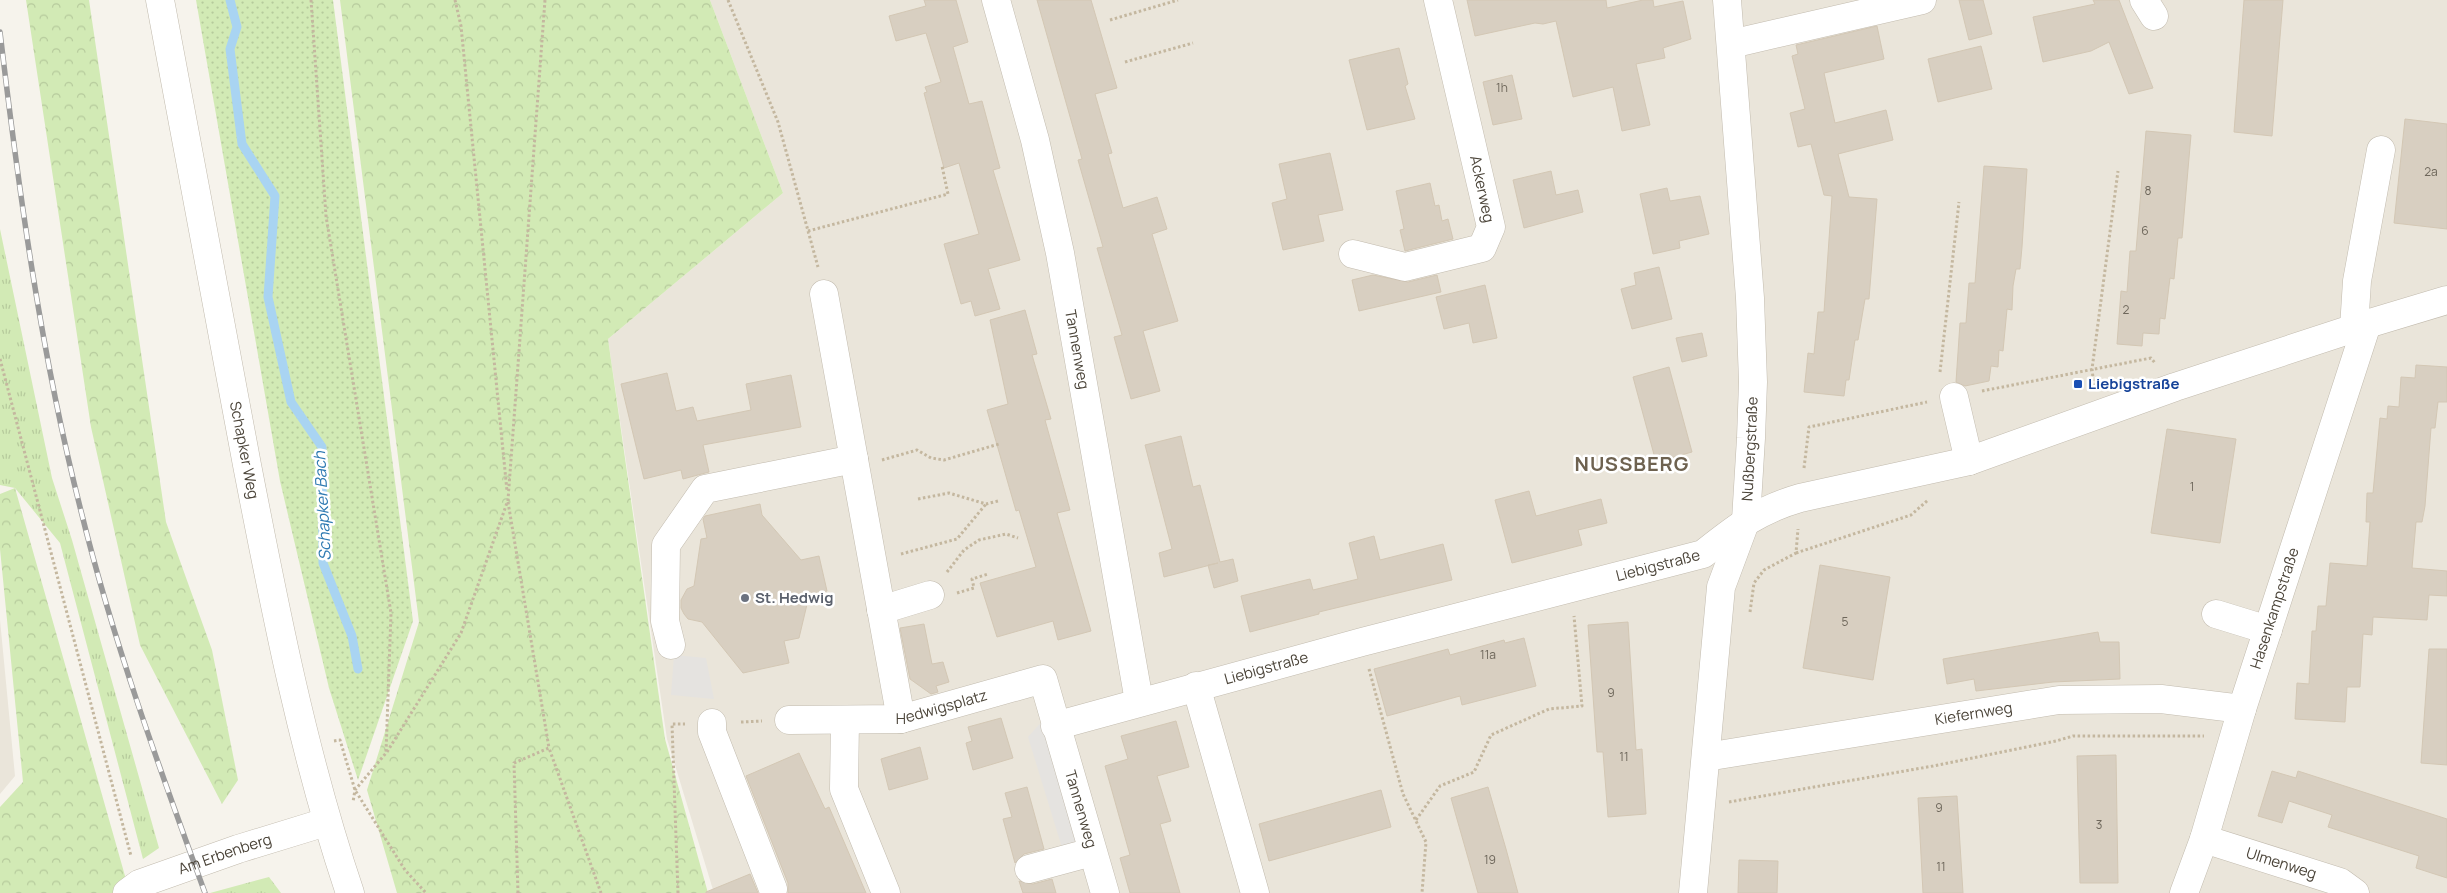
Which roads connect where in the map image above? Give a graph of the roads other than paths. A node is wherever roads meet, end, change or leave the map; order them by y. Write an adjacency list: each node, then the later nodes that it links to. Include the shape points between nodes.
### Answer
1 (160, 0): 30 (street, Schapker Weg, via 264,553 306,747)
2 (996, 0): 22 (street, Tannenweg, via 1035,140 1060,253)
3 (1438, 0): 8 (street, Ackerweg, via 1491,227 1482,248 1405,267)
4 (1727, 0): 6 (street, Nußbergstraße)
5 (1922, 0): 6 (street)
6 (1731, 44): 15 (street, Nußbergstraße, via 1750,298 1752,372)
7 (2381, 150): 11 (street, Hasenkampstraße, via 2357,281)
8 (1353, 254)
9 (824, 294): 13 (street)
10 (2447, 300): 11 (street, Liebigstraße)
11 (2360, 326): 14 (street, Liebigstraße); 19 (street, Hasenkampstraße)
12 (1946, 389): 14 (street)
13 (864, 460): 17 (street); 20 (street, via 705,489 666,545 665,621)
14 (1970, 461): 15 (street, Liebigstraße, via 1800,498 1772,506)
15 (1746, 520): 21 (street, Liebigstraße, via 1702,554); 29 (street, Nußbergstraße, via 1721,586)
16 (934, 594): 17 (street)
17 (881, 610): 24 (street)
18 (2216, 614): 19 (street)
19 (2268, 630): 23 (street, Hasenkampstraße)
20 (671, 645)
21 (1196, 686): 22 (street, Liebigstraße); 39 (street)
22 (1139, 701): 28 (street, Liebigstraße)
23 (2242, 709): 29 (street, Kiefernweg, via 2161,700 2059,700); 31 (street, Hasenkampstraße)
24 (901, 719): 26 (street, Hedwigsplatz); 28 (street, Hedwigsplatz, via 1043,679)
25 (789, 720): 26 (street, Hedwigsplatz)
26 (845, 720): 37 (street, via 844,789)
27 (712, 723): 35 (street, via 712,732)
28 (1055, 726): 32 (street, Tannenweg)
29 (1706, 757): 40 (street, Nußbergstraße)
30 (326, 822): 34 (street, Am Erbenberg, via 238,848); 36 (street, Schapker Weg)
31 (2204, 839): 41 (street, Hasenkampstraße); 42 (street, Ulmenweg, via 2340,882)
32 (1092, 852): 33 (street); 38 (street, Tannenweg)
33 (1029, 869)
34 (133, 888)
35 (773, 889)
36 (350, 893)
37 (886, 893)
38 (1105, 893)
39 (1255, 893)
40 (1693, 893)
41 (2184, 893)
42 (2354, 893)

